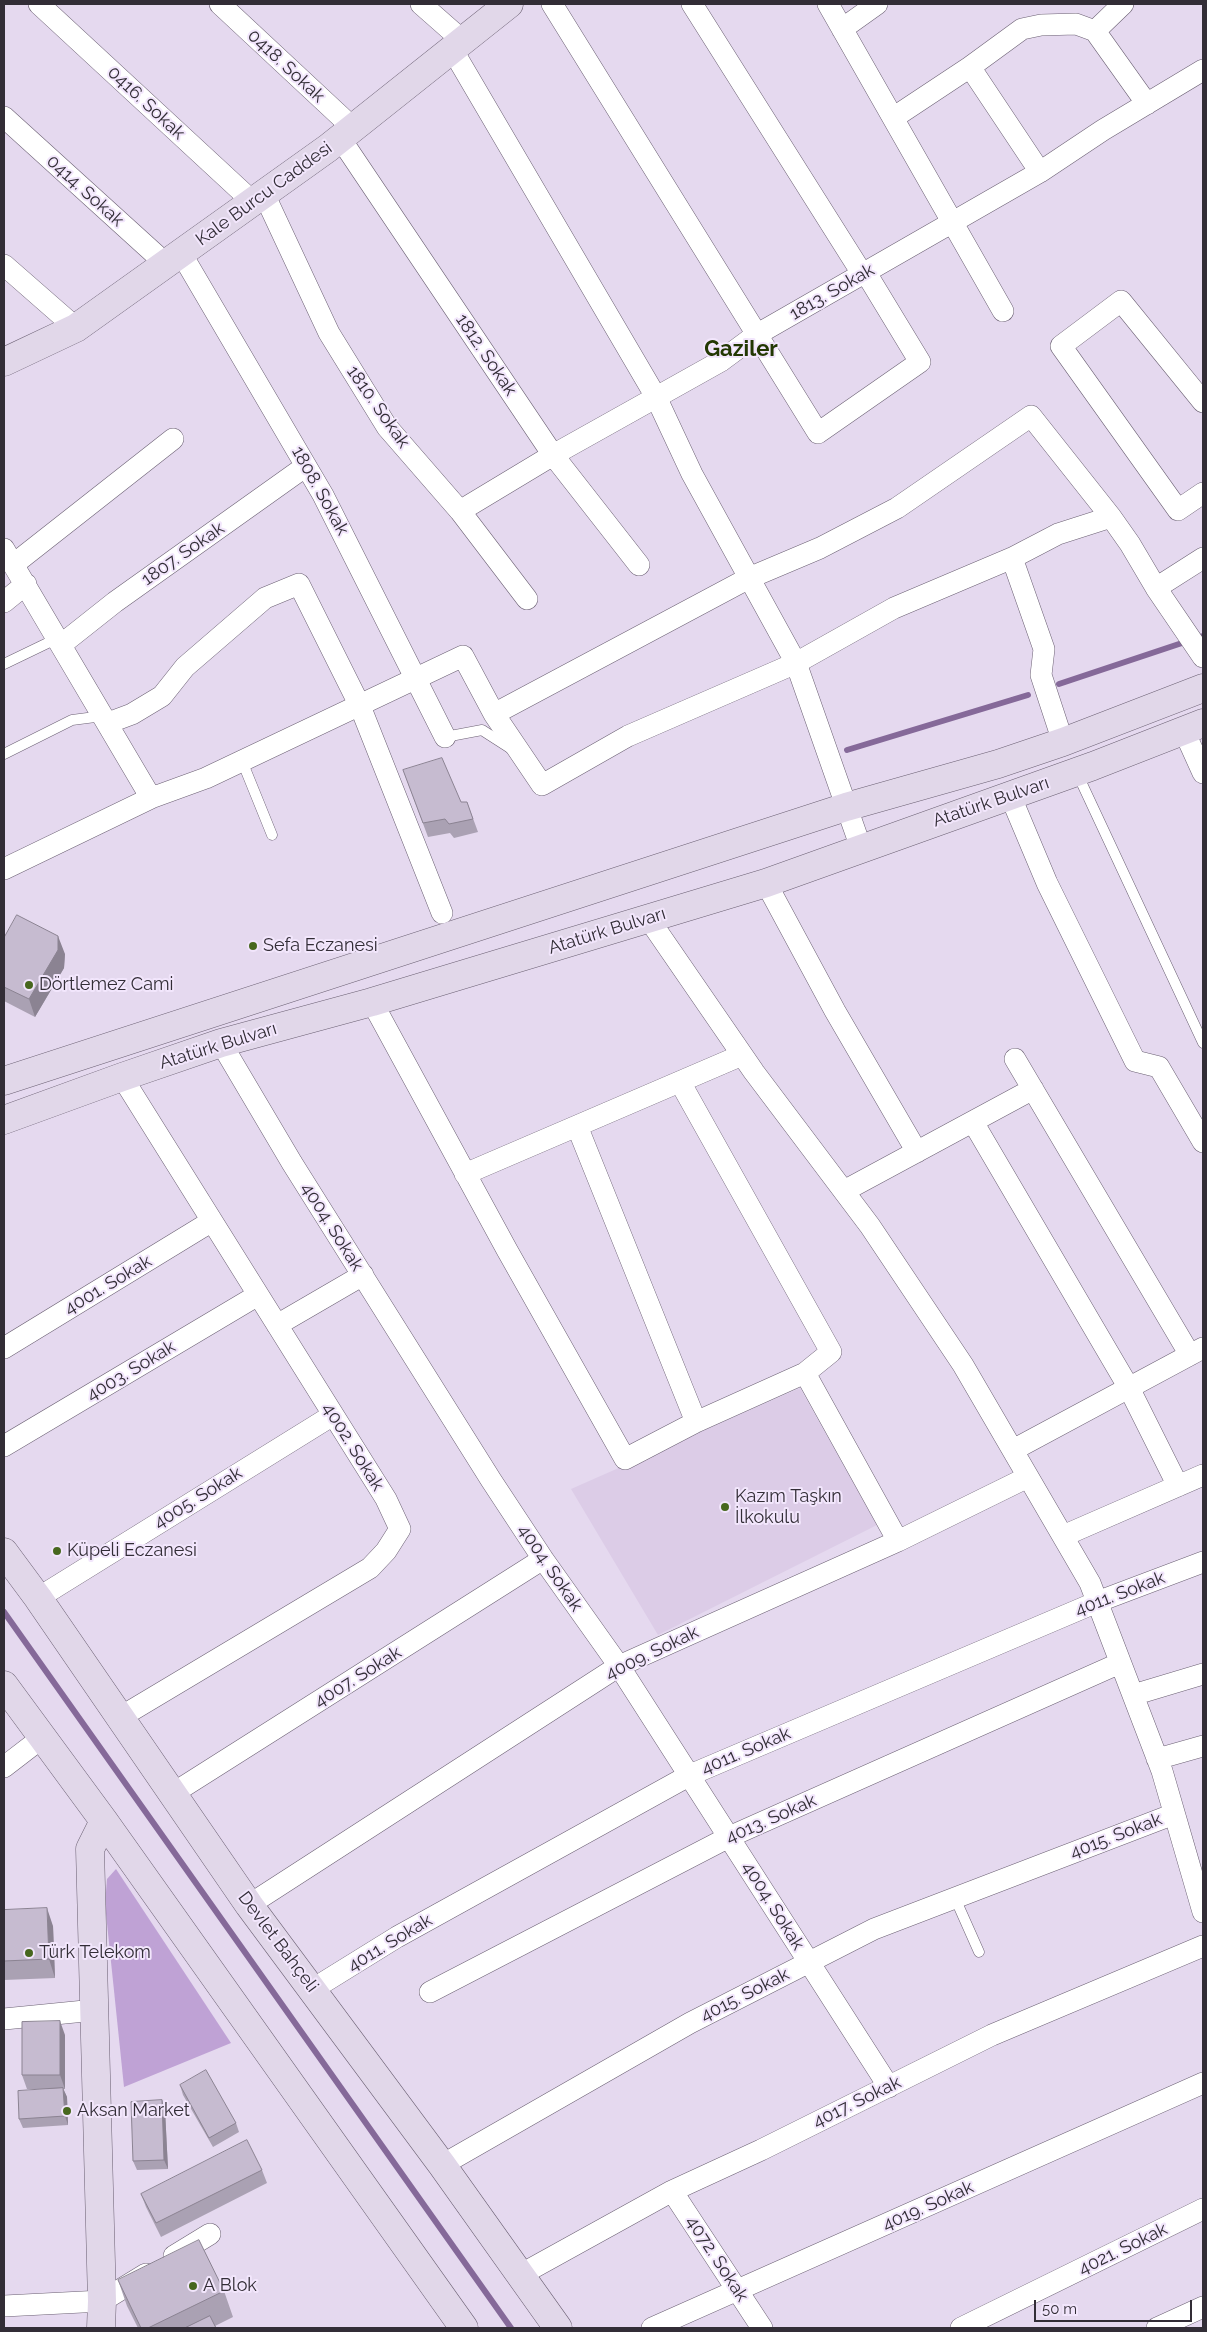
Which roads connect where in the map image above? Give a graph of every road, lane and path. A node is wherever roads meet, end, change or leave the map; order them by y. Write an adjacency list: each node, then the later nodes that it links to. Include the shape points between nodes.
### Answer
1 (39, 4): 20 (street, 0416. Sokak)
2 (220, 4): 18 (street, 0418. Sokak)
3 (421, 4): 12 (street)
4 (509, 4): 12 (street, Kale Burcu Caddesi)
5 (552, 4): 27 (street)
6 (692, 4): 24 (street)
7 (828, 4): 10 (street)
8 (877, 4): 10 (street)
9 (1123, 4): 11 (street)
10 (842, 29): 17 (street)
11 (1095, 31): 13 (street, via 1076,24 1022,28); 15 (street)
12 (457, 45): 18 (street, Kale Burcu Caddesi); 29 (street)
13 (970, 67): 17 (street); 19 (street)
14 (1203, 70): 15 (street, 1813. Sokak)
15 (1147, 104): 19 (street, 1813. Sokak)
16 (4, 118): 22 (street, 0414. Sokak)
17 (893, 118): 21 (street)
18 (347, 133): 20 (street, Kale Burcu Caddesi); 32 (street, 1812. Sokak)
19 (1040, 172): 21 (street, 1813. Sokak)
20 (258, 198): 22 (street, Kale Burcu Caddesi); 35 (street, 1810. Sokak, via 334,342 387,427)
21 (953, 222): 24 (street, 1813. Sokak); 25 (street)
22 (174, 258): 26 (street, Kale Burcu Caddesi); 33 (street, 1808. Sokak)
23 (4, 265): 26 (street)
24 (864, 274): 27 (street, 1813. Sokak); 27 (street, via 920,362 818,433)
25 (1003, 311)
26 (76, 328): 28 (street, Kale Burcu Caddesi)
27 (756, 335): 29 (street, 1813. Sokak, via 720,361)
28 (4, 362)
29 (656, 398): 32 (street, 1813. Sokak); 41 (street, via 692,474)
30 (1203, 402): 34 (street, via 1121,300 1061,346 1178,510)
31 (173, 439): 37 (street)
32 (553, 455): 35 (street, 1813. Sokak); 40 (street, 1812. Sokak)
33 (306, 466): 46 (street, 1807. Sokak); 50 (street, 1808. Sokak, via 324,495)
34 (1203, 493)
35 (460, 511): 44 (street, 1810. Sokak)
36 (1111, 517): 38 (street, via 1058,534); 41 (street, via 1031,416 897,508 820,548); 43 (street)
37 (9, 557): 42 (street)
38 (1012, 558): 48 (street, via 894,608); 57 (street, via 1044,649 1041,675)
39 (1203, 558): 43 (street)
40 (639, 565)
41 (749, 578): 48 (street); 53 (street)
42 (26, 584): 45 (street); 46 (street)
43 (1156, 588): 47 (street)
44 (527, 599)
45 (4, 602)
46 (60, 641): 49 (lane); 54 (street)
47 (1195, 646)
48 (796, 663): 59 (street, via 628,736 542,785); 65 (street)
49 (4, 664)
50 (417, 679): 52 (street); 53 (street, via 463,656); 56 (street, 1808. Sokak)
51 (1203, 688): 57 (street, Atatürk Bulvarı)
52 (360, 706): 54 (street, via 299,584 265,598 185,667 162,696 132,714); 60 (street); 70 (street)
53 (494, 714): 59 (street)
54 (106, 719): 58 (lane, via 72,720); 64 (street)
55 (1194, 727): 61 (street, Atatürk Bulvarı); 62 (street)
56 (444, 737): 59 (lane, via 482,730)
57 (1063, 742): 65 (street, Atatürk Bulvarı)
58 (4, 754)
59 (523, 757)
60 (242, 761): 64 (street); 66 (lane)
61 (1076, 772): 63 (street, Atatürk Bulvarı); 74 (lane)
62 (1203, 773)
63 (1010, 795): 67 (street, Atatürk Bulvarı); 84 (street, via 1047,883 1135,1061 1159,1067)
64 (151, 798): 68 (street)
65 (846, 807): 67 (street); 78 (street, Atatürk Bulvarı)
66 (272, 835)
67 (861, 848): 69 (street, Atatürk Bulvarı)
68 (4, 869)
69 (766, 882): 71 (street, Atatürk Bulvarı); 85 (street, via 835,1011)
70 (442, 913)
71 (648, 918): 72 (street, Atatürk Bulvarı); 75 (street)
72 (372, 1002): 73 (street, Atatürk Bulvarı); 86 (street)
73 (221, 1043): 77 (street, Atatürk Bulvarı); 89 (street, 4004. Sokak)
74 (1203, 1043)
75 (742, 1055): 79 (street); 87 (street)
76 (1016, 1059): 80 (street)
77 (122, 1077): 81 (street, Atatürk Bulvarı); 88 (street, 4002. Sokak)
78 (4, 1081)
79 (680, 1082): 83 (street); 94 (street, via 831,1352)
80 (1034, 1089): 82 (street); 93 (street)
81 (4, 1120)
82 (973, 1122): 85 (street); 95 (street)
83 (577, 1126): 86 (street); 97 (street)
84 (1203, 1142)
85 (917, 1152): 87 (street)
86 (465, 1174): 97 (street, via 625,1460)
87 (844, 1191): 99 (street, via 963,1365)
88 (212, 1221): 90 (street, 4002. Sokak); 92 (street, 4001. Sokak)
89 (363, 1275): 91 (street); 106 (street, 4004. Sokak)
90 (258, 1295): 91 (street, 4002. Sokak); 98 (street, 4003. Sokak)
91 (277, 1325): 96 (street, 4002. Sokak)
92 (4, 1348)
93 (1197, 1351): 95 (street)
94 (805, 1373): 97 (street); 104 (street)
95 (1129, 1388): 99 (street); 102 (street)
96 (333, 1415): 108 (street, 4005. Sokak); 115 (street, 4002. Sokak, via 386,1499 400,1529 386,1551 370,1568)
97 (696, 1422)
98 (4, 1446)
99 (1013, 1450): 100 (street)
100 (1028, 1476): 103 (street); 104 (street, 4009. Sokak)
101 (1203, 1476): 102 (street)
102 (1178, 1486): 103 (street)
103 (1063, 1536): 109 (street)
104 (898, 1542): 111 (street, 4009. Sokak)
105 (4, 1552): 108 (street, Devlet Bahçeli)
106 (543, 1559): 111 (street, 4004. Sokak); 121 (street, 4007. Sokak)
107 (1203, 1562): 109 (street, 4011. Sokak)
108 (38, 1598): 115 (street, Devlet Bahçeli)
109 (1097, 1602): 110 (street); 120 (street, 4011. Sokak)
110 (1120, 1663): 114 (street); 124 (street, 4013. Sokak)
111 (619, 1666): 120 (street, 4004. Sokak); 127 (street, 4009. Sokak)
112 (1203, 1674): 114 (street)
113 (4, 1685): 116 (street)
114 (1133, 1695): 118 (street)
115 (119, 1718): 121 (street, Devlet Bahçeli)
116 (43, 1737): 119 (street); 123 (street)
117 (1203, 1746): 118 (street)
118 (1157, 1759): 122 (street)
119 (4, 1767)
120 (690, 1775): 124 (street, 4004. Sokak); 132 (street, 4011. Sokak, via 397,1937)
121 (172, 1794): 127 (street, Devlet Bahçeli)
122 (1174, 1814): 125 (street); 126 (street, 4015. Sokak)
123 (104, 1821): 134 (street, via 90,1849); 147 (street)
124 (729, 1837): 131 (street, 4004. Sokak); 133 (street, 4013. Sokak)
125 (1194, 1847): 128 (street)
126 (955, 1898): 130 (lane); 131 (street, 4015. Sokak, via 874,1929)
127 (249, 1905): 132 (street, Devlet Bahçeli)
128 (1203, 1912)
129 (1203, 1946): 137 (street, 4017. Sokak, via 992,2035)
130 (979, 1952)
131 (808, 1963): 137 (street, 4004. Sokak); 138 (street, 4015. Sokak, via 690,2023)
132 (313, 1989): 138 (street, Devlet Bahçeli)
133 (430, 1992)
134 (95, 2010): 135 (street); 144 (street)
135 (4, 2020)
136 (1203, 2083): 143 (street, 4019. Sokak)
137 (889, 2086): 139 (street, 4017. Sokak)
138 (442, 2165): 142 (street, Devlet Bahçeli)
139 (672, 2191): 142 (street, 4017. Sokak); 143 (street, 4072. Sokak)
140 (1203, 2209): 152 (street, 4021. Sokak)
141 (210, 2234): 144 (street)
142 (520, 2275): 149 (street, Devlet Bahçeli)
143 (738, 2291): 150 (street, 4019. Sokak); 151 (street, 4072. Sokak)
144 (102, 2300): 145 (street); 148 (street)
145 (4, 2306)
146 (1203, 2308): 153 (street)
147 (454, 2325)
148 (101, 2328)
149 (558, 2328)
150 (652, 2328)
151 (762, 2328)
152 (961, 2328)
153 (1157, 2328)

